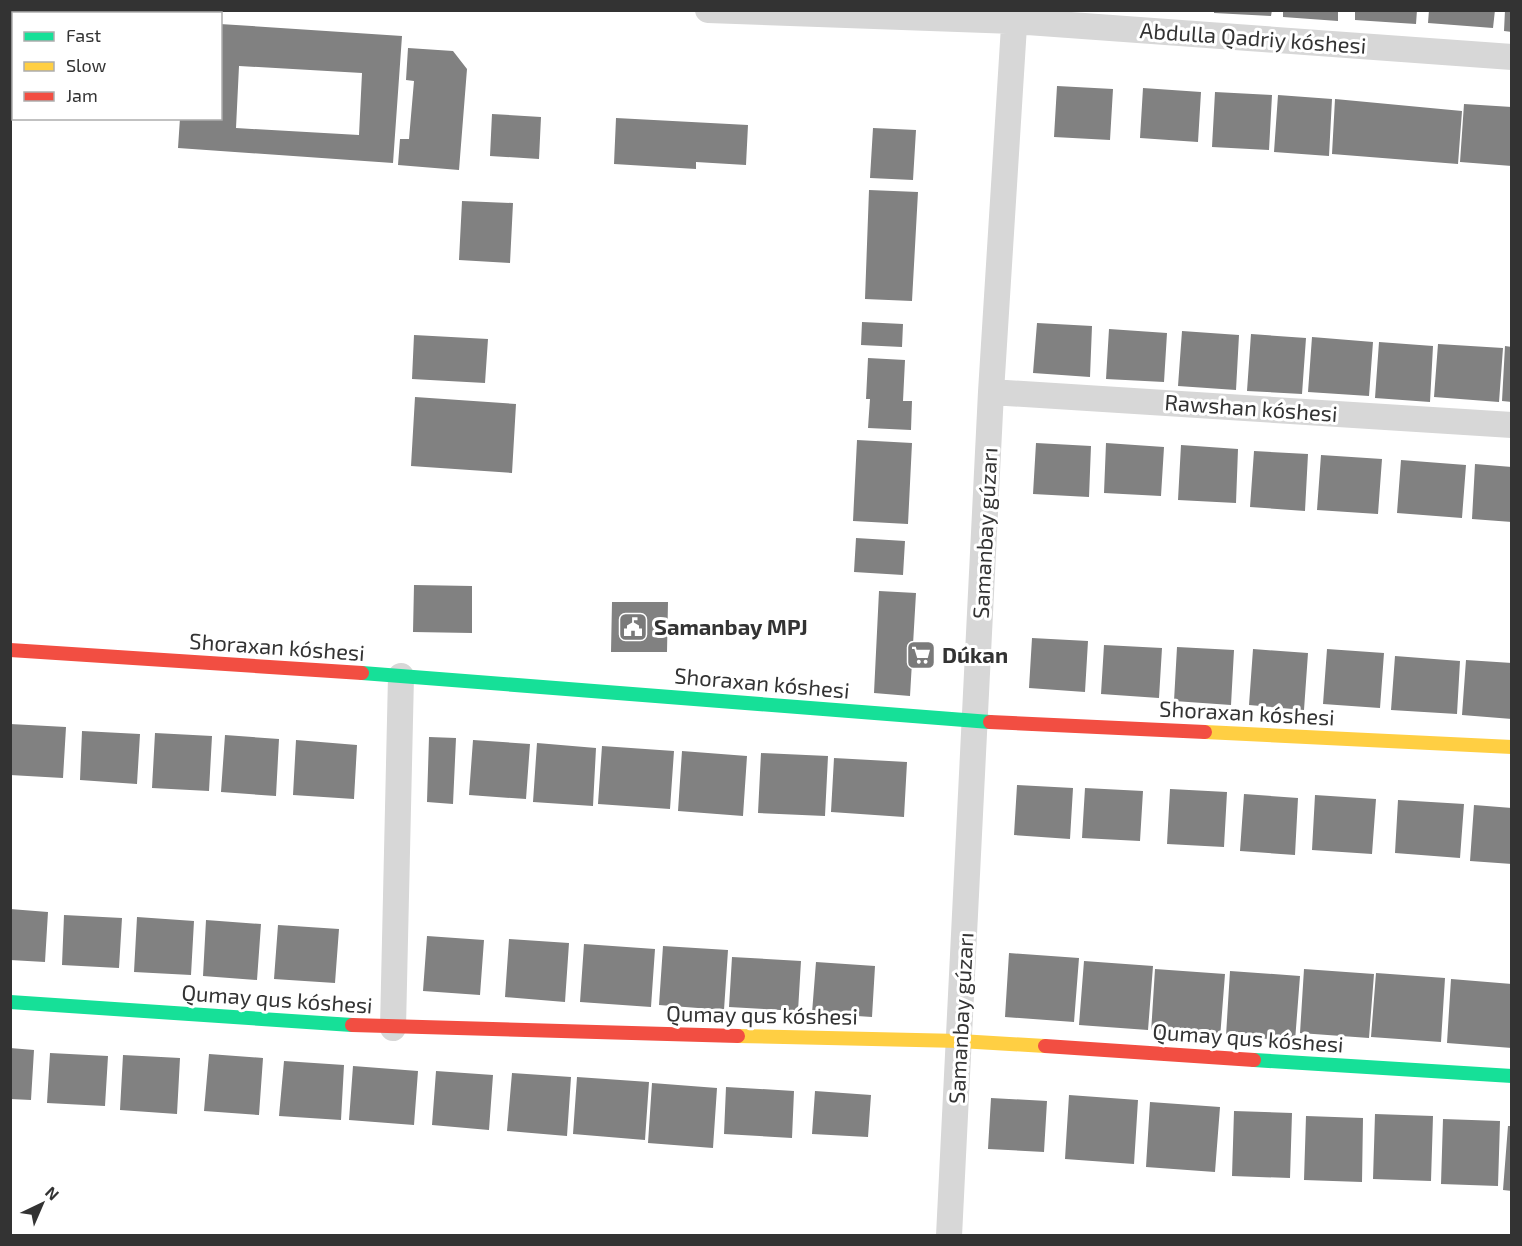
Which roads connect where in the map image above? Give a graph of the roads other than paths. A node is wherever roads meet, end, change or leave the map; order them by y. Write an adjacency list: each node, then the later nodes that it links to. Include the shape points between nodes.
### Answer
1 (708, 10): 2 (street, Abdulla Qadriy kóshesi)
2 (1014, 16): 3 (street, Abdulla Qadriy kóshesi); 4 (street, Samanbay gúzarı)
3 (1512, 57)
4 (991, 392): 5 (street, Rawshan kóshesi); 8 (street, Samanbay gúzarı)
5 (1512, 425)
6 (10, 650): 7 (street, Shoraxan kóshesi)
7 (400, 676): 8 (street, Shoraxan kóshesi); 11 (street)
8 (976, 722): 9 (street, Shoraxan kóshesi); 12 (street, Samanbay gúzarı)
9 (1512, 747)
10 (10, 1002): 11 (street, Qumay qus kóshesi)
11 (393, 1028): 12 (street, Qumay qus kóshesi)
12 (960, 1041): 13 (street, Qumay qus kóshesi); 14 (street, Samanbay gúzarı)
13 (1512, 1076)
14 (949, 1236)

